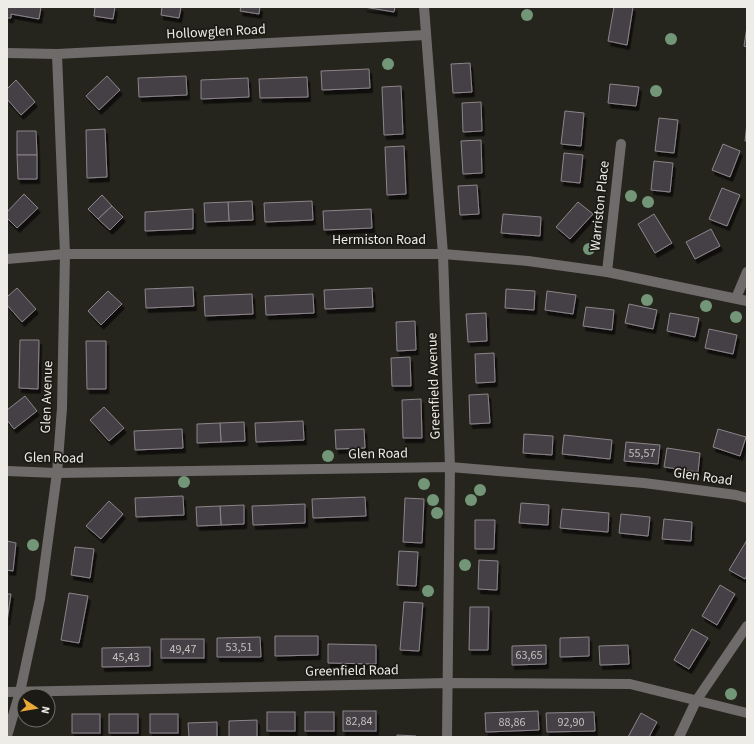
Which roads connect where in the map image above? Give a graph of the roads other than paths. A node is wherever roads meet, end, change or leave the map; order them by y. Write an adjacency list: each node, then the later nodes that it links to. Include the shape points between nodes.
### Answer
1 (424, 7): 2 (street, Greenfield Avenue)
2 (426, 35): 4 (street, Hollowglen Road); 7 (street, Greenfield Avenue)
3 (7, 53): 4 (street, Hollowglen Road)
4 (57, 54): 6 (street, Glen Avenue)
5 (621, 144): 9 (street, Warriston Place)
6 (65, 254): 7 (street, Hermiston Road); 8 (street, Hermiston Road); 15 (street, Glen Avenue, via 62,408)
7 (443, 254): 9 (street, Hermiston Road, via 528,261); 13 (street, Greenfield Avenue)
8 (7, 259)
9 (607, 272): 11 (street, Hermiston Road)
10 (747, 272): 11 (street)
11 (736, 298): 12 (street, Hermiston Road)
12 (747, 301)
13 (450, 467): 15 (street, Glen Road); 16 (street, Glen Road, via 644,483); 18 (street, Greenfield Avenue)
14 (7, 470): 15 (street, Glen Road)
15 (57, 473): 19 (street, Glen Avenue, via 40,599)
16 (747, 498)
17 (747, 626): 21 (street)
18 (448, 683): 20 (street, Greenfield Road); 21 (street, Greenfield Road, via 630,684); 25 (street, Greenfield Avenue)
19 (21, 688)
20 (56, 691)
21 (696, 701): 23 (street, Greenfield Road); 26 (street)
22 (16, 706): 24 (street, Glen Avenue)
23 (747, 713)
24 (7, 736)
25 (447, 737)
26 (679, 737)

